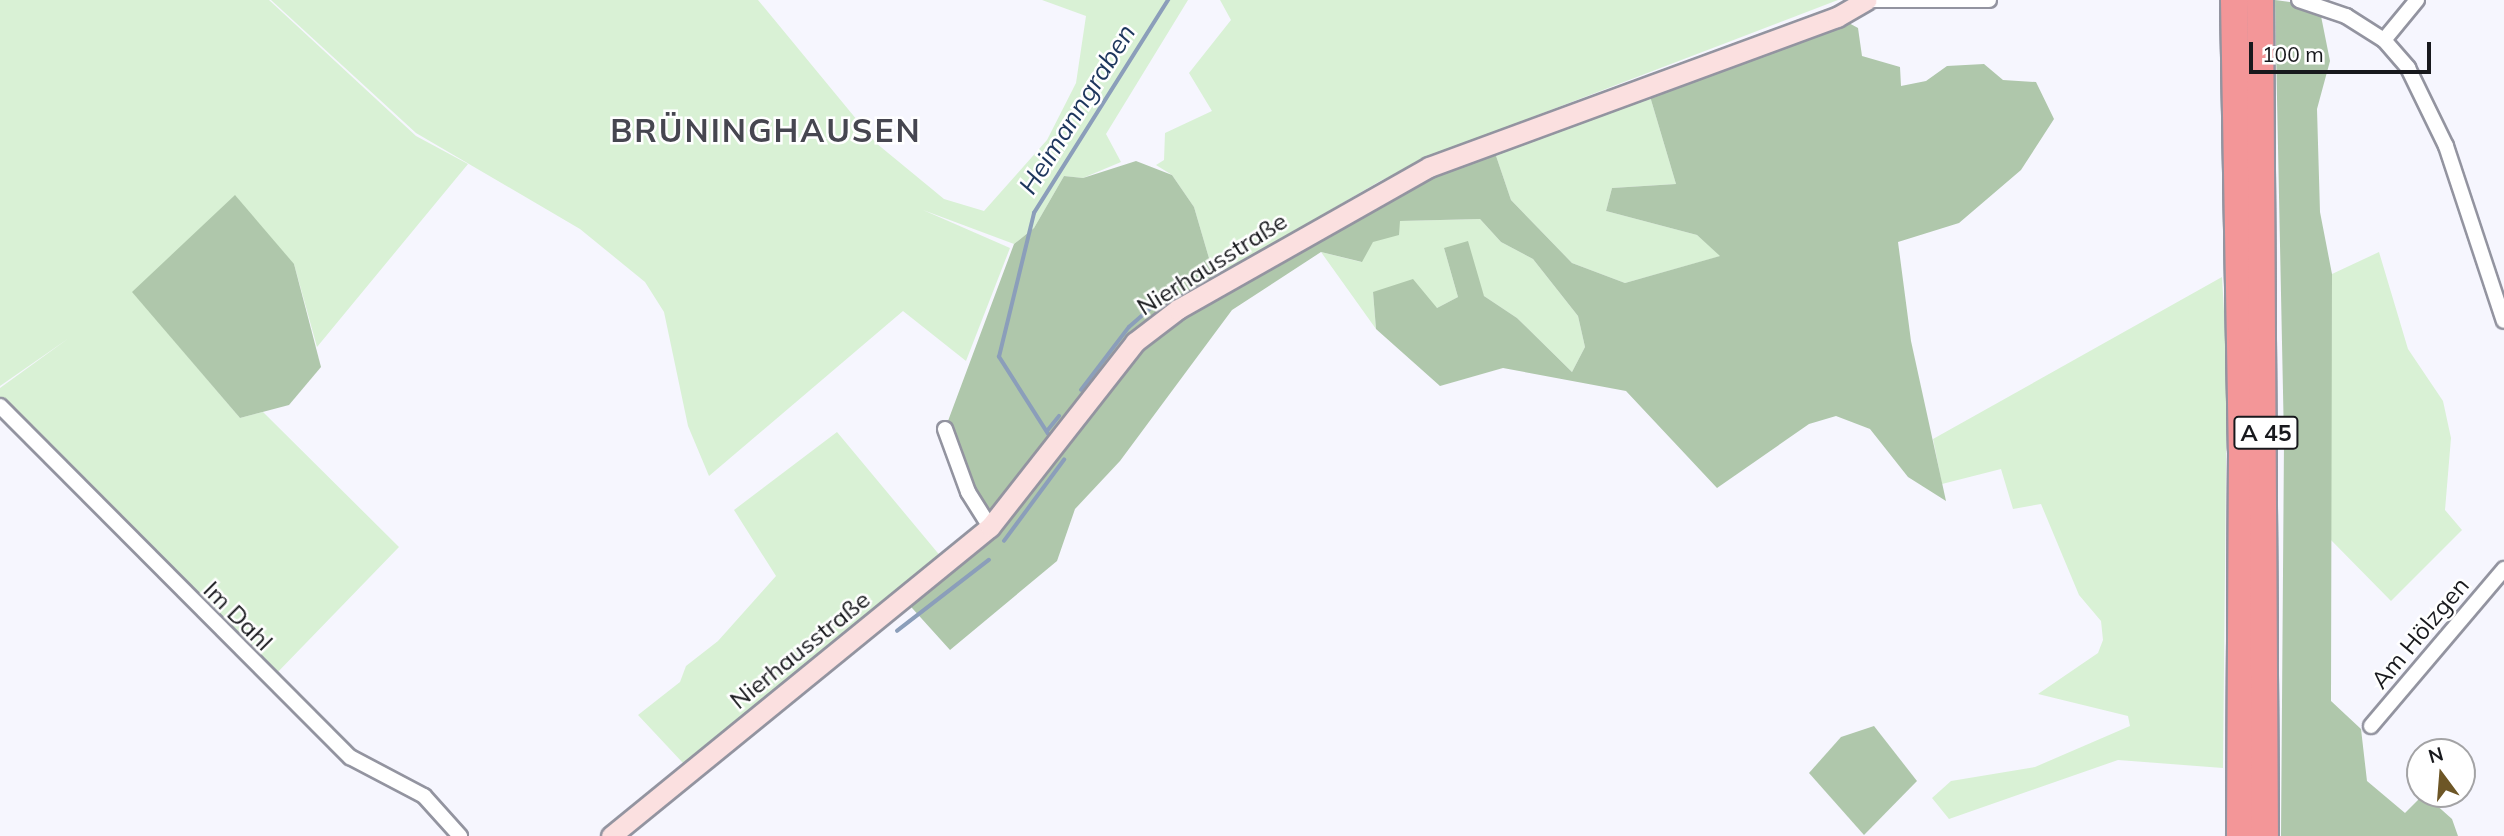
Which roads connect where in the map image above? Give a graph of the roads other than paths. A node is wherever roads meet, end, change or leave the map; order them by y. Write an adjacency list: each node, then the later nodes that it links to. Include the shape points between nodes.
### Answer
1 (1866, 0): 13 (main road, Nierhausstraße, via 1819,24 1429,167 1178,309 1135,342)
2 (1874, 0): 3 (street)
3 (1989, 0)
4 (2234, 0): 8 (highway, A 45)
5 (2260, 0): 8 (highway, A 45)
6 (2299, 0): 9 (street, via 2346,16)
7 (2417, 0): 9 (street)
8 (2248, 30): 18 (highway, A 45); 19 (highway, A 45)
9 (2384, 40): 10 (street, via 2428,102)
10 (2504, 321)
11 (0, 406): 16 (street, Im Dahl, via 350,757 424,796)
12 (945, 429): 13 (street, via 968,492)
13 (990, 527): 17 (main road, Nierhausstraße)
14 (2504, 569): 15 (street, Am Hölzgen)
15 (2371, 726)
16 (460, 836)
17 (611, 836)
18 (2240, 836)
19 (2265, 836)

